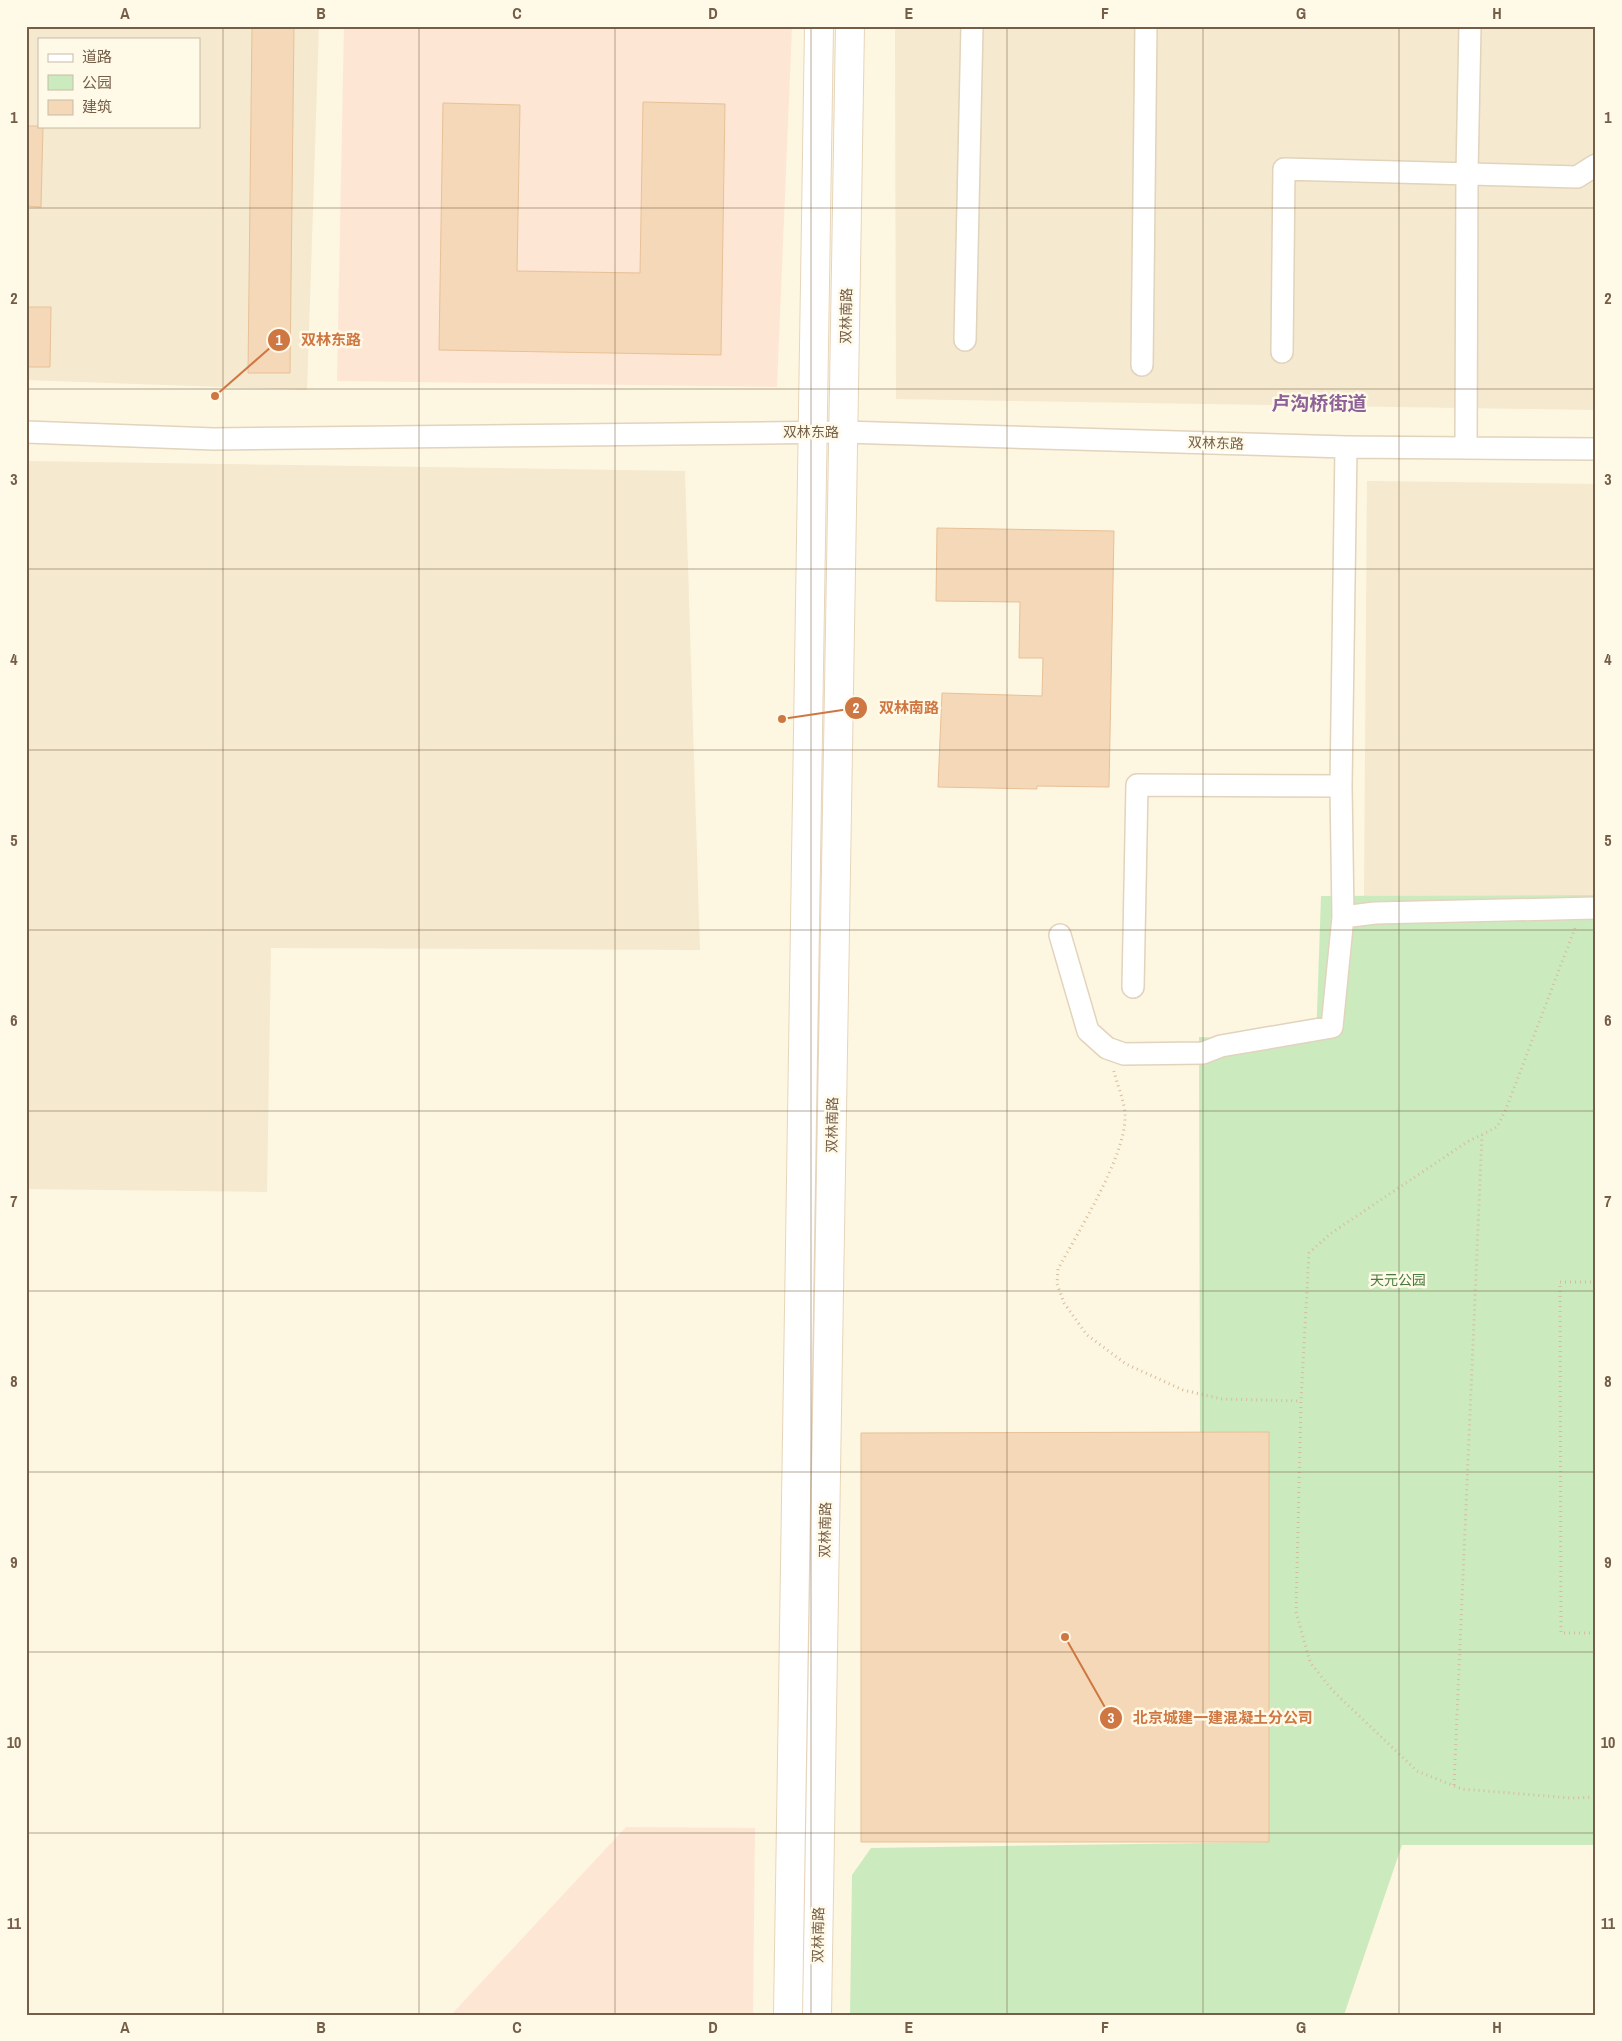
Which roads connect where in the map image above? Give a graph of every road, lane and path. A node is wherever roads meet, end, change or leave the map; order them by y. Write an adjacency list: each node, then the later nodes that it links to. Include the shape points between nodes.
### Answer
1 (818, 26): 12 (street)
2 (850, 26): 13 (street, 双林南路)
3 (972, 26): 8 (street)
4 (1146, 26): 10 (street)
5 (1470, 26): 7 (street)
6 (1596, 165): 7 (street, via 1577,177)
7 (1467, 172): 9 (street, via 1284,169); 15 (street)
8 (965, 340)
9 (1282, 352)
10 (1142, 365)
11 (26, 432): 12 (street, 双林东路, via 214,439)
12 (813, 432): 13 (street, 双林东路); 29 (street)
13 (844, 432): 14 (street, 双林东路); 30 (street, 双林南路)
14 (1346, 447): 15 (street, 双林东路); 17 (street)
15 (1466, 447): 16 (street, 双林东路)
16 (1596, 449)
17 (1341, 786): 19 (street); 21 (street, via 1138,785)
18 (1589, 908): 19 (street, via 1375,913); 23 (path, via 1506,1109 1497,1127)
19 (1343, 917): 22 (street, via 1332,1027 1221,1046 1203,1054 1124,1054)
20 (1060, 934): 22 (street, via 1088,1031)
21 (1133, 987)
22 (1106, 1048): 25 (path, via 1126,1115 1120,1145 1109,1172 1058,1268 1057,1284 1064,1303 1087,1335 1126,1364 1183,1390 1222,1399)
23 (1482, 1135): 25 (path, via 1330,1234 1309,1253); 27 (path)
24 (1596, 1282): 26 (path, via 1560,1282 1561,1633)
25 (1301, 1402): 27 (path, via 1296,1612 1310,1662 1332,1690 1417,1771)
26 (1596, 1633)
27 (1454, 1786): 28 (path, via 1570,1798)
28 (1596, 1797)
29 (788, 2015)
30 (817, 2015)

